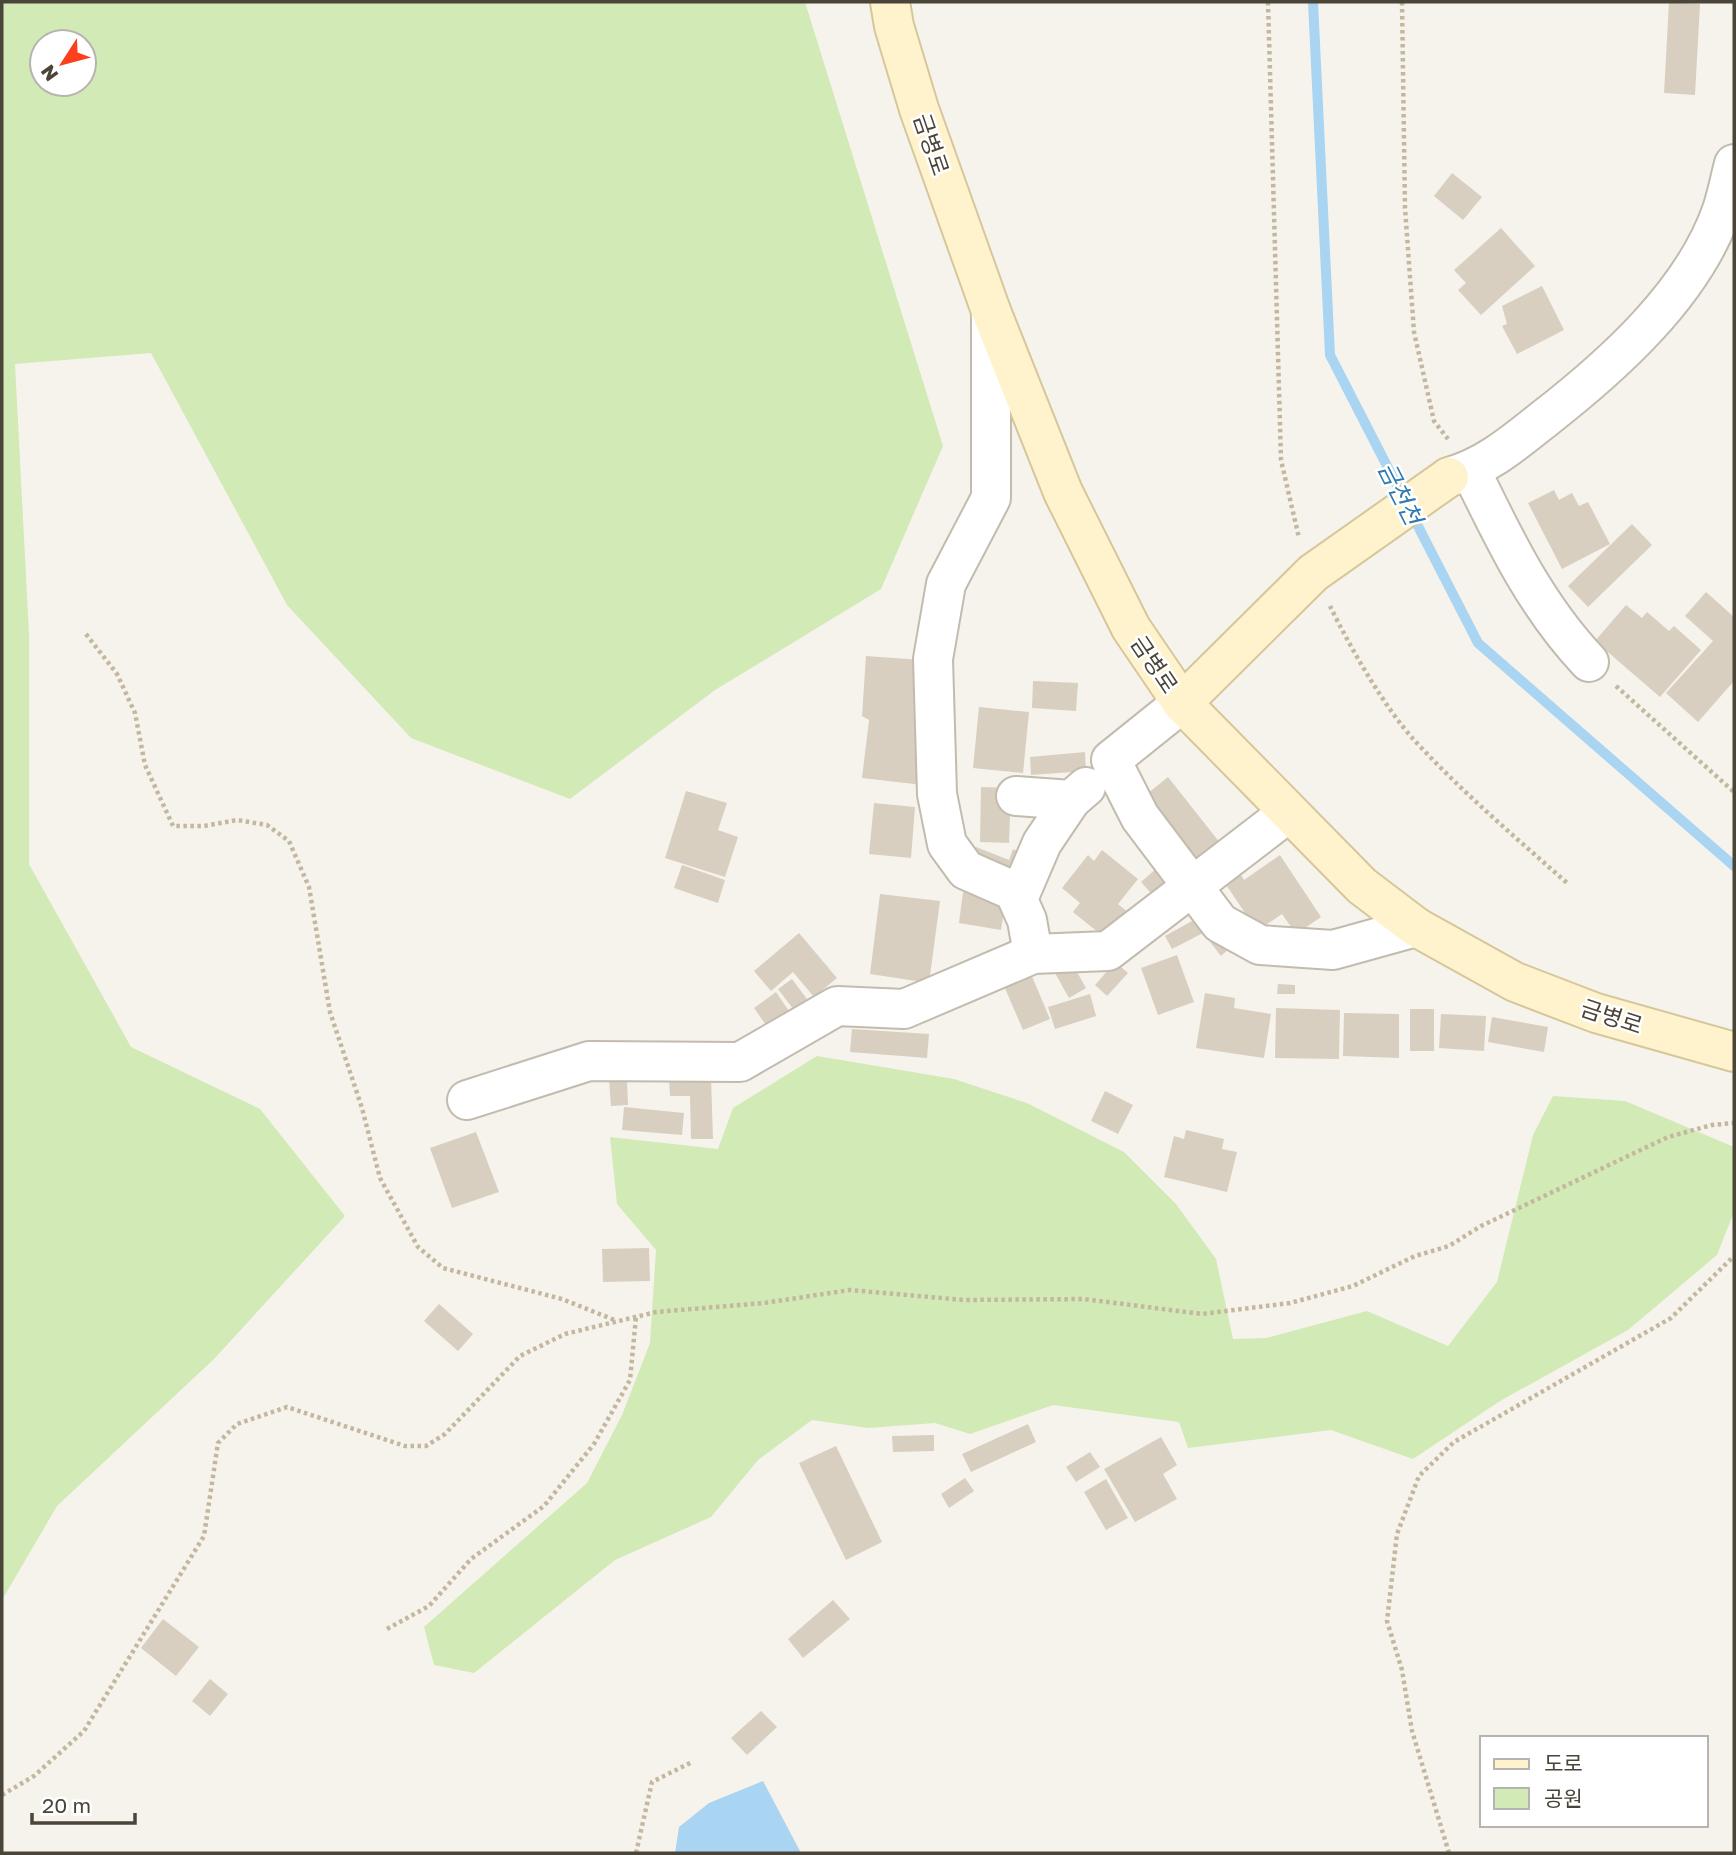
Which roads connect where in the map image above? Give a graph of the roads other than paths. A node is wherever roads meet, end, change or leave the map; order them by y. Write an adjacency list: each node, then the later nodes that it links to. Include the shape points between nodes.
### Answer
1 (890, 2): 3 (street, 금병로, via 919,109)
2 (1734, 164): 4 (street, via 1722,212 1689,274 1640,338 1567,402)
3 (991, 311): 6 (street, 금병로, via 1063,492 1131,628); 12 (street, via 991,498 946,584 933,659 937,794 947,844 966,870 1014,891)
4 (1460, 474): 5 (street, via 1519,570); 6 (street, via 1313,573)
5 (1589, 662)
6 (1182, 703): 7 (street); 10 (street, 금병로)
7 (1111, 760): 9 (street); 11 (street, via 1140,817)
8 (1016, 796): 9 (street)
9 (1071, 800): 12 (street, via 1042,843)
10 (1288, 813): 11 (street); 13 (street, 금병로, via 1362,886)
11 (1194, 887): 13 (street, via 1220,923 1260,945 1333,950); 14 (street, via 1108,951)
12 (1018, 899): 14 (street)
13 (1416, 927): 15 (street, 금병로, via 1515,982 1596,1013)
14 (1033, 954): 16 (street, via 904,1009 837,1006 740,1062 589,1061)
15 (1734, 1052)
16 (467, 1100)

